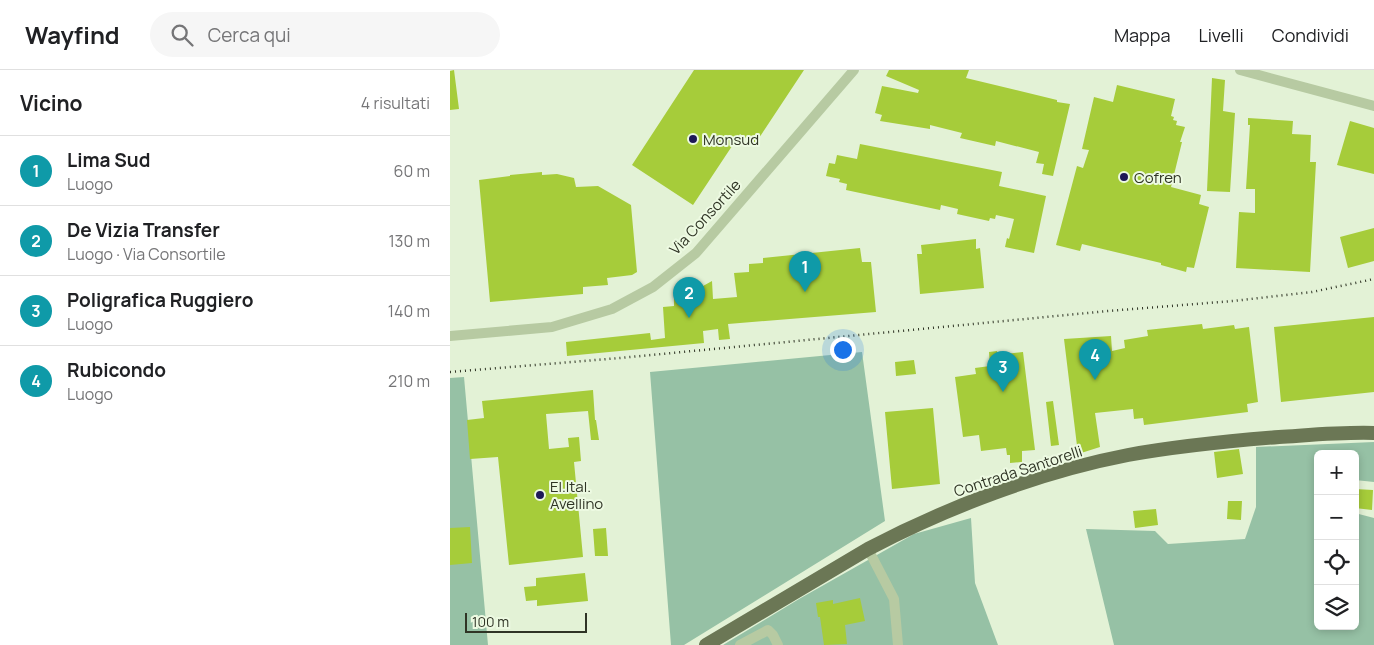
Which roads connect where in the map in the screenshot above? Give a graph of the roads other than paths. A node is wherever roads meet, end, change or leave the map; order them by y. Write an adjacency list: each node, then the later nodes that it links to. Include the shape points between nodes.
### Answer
1 (854, 70): 4 (street, Via Consortile, via 696,253 653,288 612,309 552,327)
2 (1240, 70): 3 (street)
3 (1374, 106)
4 (450, 336)
5 (1374, 433): 6 (main road, Contrada Santorelli, via 1246,440 1127,455 1044,476 964,504)
6 (868, 549): 7 (main road, Contrada Santorelli); 10 (street, via 894,599)
7 (706, 645)
8 (740, 645): 9 (street, via 768,630)
9 (778, 645)
10 (898, 645)

